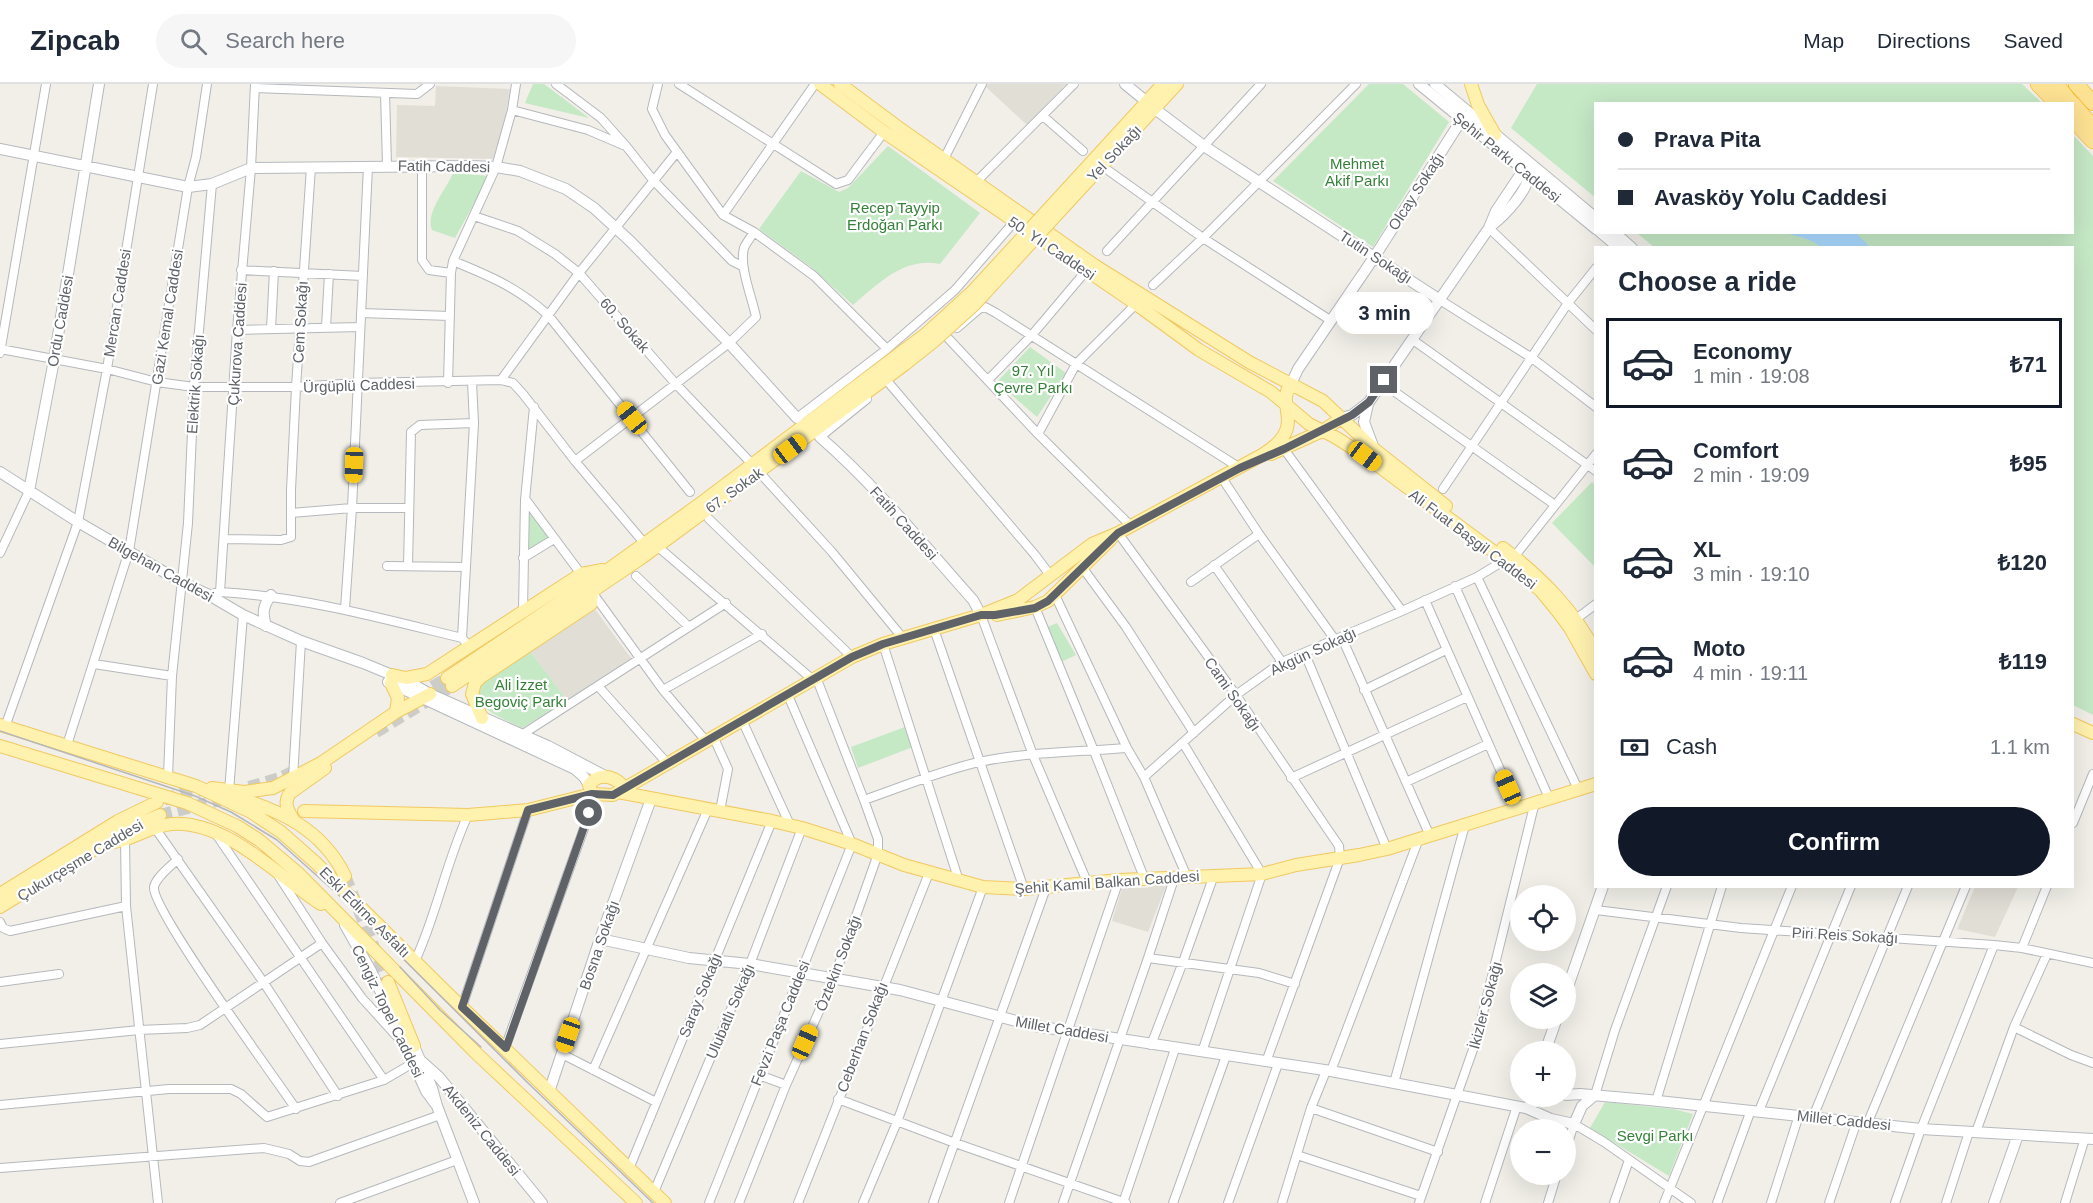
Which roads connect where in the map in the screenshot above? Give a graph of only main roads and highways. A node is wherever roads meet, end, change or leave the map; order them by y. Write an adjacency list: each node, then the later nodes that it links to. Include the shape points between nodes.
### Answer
1 (820, 84): 20 (main road, 50. Yıl Caddesi, via 1199,350 1271,392)
2 (840, 84): 19 (main road, 50. Yıl Caddesi, via 1074,251 1182,321)
3 (1163, 84): 13 (main road, Yel Sokağı)
4 (1177, 84): 13 (main road, Yel Sokağı)
5 (1471, 84): 16 (main road)
6 (2038, 84): 9 (highway)
7 (2056, 84): 10 (highway)
8 (2076, 84): 11 (highway)
9 (2055, 102)
10 (2071, 102)
11 (2093, 103)
12 (2074, 105): 15 (highway)
13 (1151, 106): 18 (main road, Yel Sokağı)
14 (2074, 121): 17 (highway)
15 (2093, 127)
16 (1496, 135)
17 (2093, 141)
18 (1047, 218): 23 (main road, 67. Sokak, bridge, via 975,304)
19 (1291, 384): 20 (main road, via 1286,391); 21 (main road, 50. Yıl Caddesi, via 1323,401)
20 (1287, 406): 22 (main road, Ali Fuat Başgil Caddesi); 24 (main road, via 1288,426 1278,444)
21 (1342, 418): 22 (main road); 26 (main road, Ali Fuat Başgil Caddesi, via 1374,449)
22 (1322, 431): 24 (main road); 26 (main road, Ali Fuat Başgil Caddesi, via 1365,456)
23 (756, 468): 27 (main road, 67. Sokak); 30 (main road, 67. Sokak)
24 (1240, 468): 25 (main road)
25 (1118, 533): 28 (main road, via 1092,544); 31 (main road)
26 (1509, 558): 33 (main road, Ali Fuat Başgil Caddesi, via 1534,572 1576,619); 34 (main road, Ali Fuat Başgil Caddesi, via 1559,613)
27 (609, 569): 30 (main road, 67. Sokak, via 449,682); 35 (main road, via 581,574 466,643 428,674 392,679 398,698)
28 (1050, 575): 29 (main road); 31 (main road, via 1060,582)
29 (1038, 586): 31 (main road, via 1040,595); 32 (main road, via 1018,600)
30 (592, 592): 37 (main road, via 591,604 476,683 472,694)
31 (1055, 596): 32 (main road, via 1035,608)
32 (981, 615): 46 (main road, via 902,637 852,657)
33 (1594, 650)
34 (1594, 670)
35 (396, 712): 43 (main road); 43 (main road, via 427,696 415,710)
36 (2074, 716): 39 (main road)
37 (482, 718)
38 (2074, 724): 41 (main road)
39 (2093, 724)
40 (3, 726): 45 (main road, Eski Edirne Asfaltı)
41 (2093, 733)
42 (0, 746): 55 (main road, Eski Edirne Asfaltı, via 157,792 212,813 279,856)
43 (295, 783): 45 (main road, via 265,790 229,791); 50 (main road, via 286,798)
44 (1594, 785): 46 (main road, Şehit Kamil Balkan Caddesi, via 1418,841 1262,874 1119,880 1024,889 959,881 796,827)
45 (196, 786): 48 (main road, Eski Edirne Asfaltı)
46 (620, 790): 47 (main road, via 607,796); 47 (main road, via 620,782 605,776 595,778)
47 (592, 792): 49 (main road, via 528,810 468,815)
48 (213, 793): 50 (main road, via 250,801); 59 (main road, Eski Edirne Asfaltı, via 266,820 300,847)
49 (304, 811)
50 (294, 821): 52 (main road, via 322,842)
51 (105, 843): 53 (main road, Çukurçeşme Caddesi, via 158,808 118,821); 54 (main road, Çukurçeşme Caddesi); 55 (main road, via 125,841 174,824 216,834 249,851)
52 (345, 876)
53 (0, 894)
54 (0, 908)
55 (340, 915): 58 (main road, Eski Edirne Asfaltı, via 476,1053)
56 (388, 982): 57 (main road)
57 (410, 1047)
58 (636, 1203)
59 (665, 1203)

